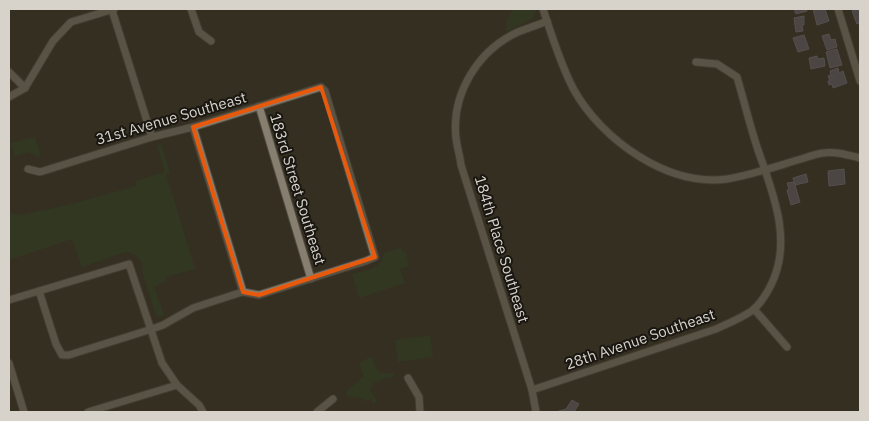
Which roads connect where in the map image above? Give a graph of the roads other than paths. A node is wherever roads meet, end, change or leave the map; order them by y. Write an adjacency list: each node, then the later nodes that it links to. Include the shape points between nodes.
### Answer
1 (113, 9): 10 (street, via 71,22 53,42); 14 (street)
2 (191, 9): 6 (street, via 200,32)
3 (544, 9): 5 (street)
4 (838, 9): 9 (street)
5 (547, 21): 17 (street, via 574,91 607,132 633,152 654,166 706,180 728,179); 29 (street, 184th Place Southeast, via 517,32 481,59 462,92 456,137 461,165)
6 (211, 40)
7 (696, 62): 17 (street, via 717,64 737,77)
8 (9, 72): 10 (street)
9 (860, 81)
10 (25, 88): 11 (street)
11 (9, 96)
12 (259, 106): 13 (street, 31st Avenue Southeast); 18 (street, 183rd Street Southeast); 18 (street, 31st Avenue Southeast, via 321,88 325,91 375,257)
13 (194, 127): 14 (street, 31st Avenue Southeast); 20 (street)
14 (152, 137): 16 (street, 31st Avenue Southeast, via 40,172)
15 (860, 157): 17 (street, via 823,153)
16 (28, 169)
17 (765, 169): 22 (street, via 780,221 781,242 779,265 773,282)
18 (311, 278): 20 (street, via 260,295)
19 (39, 291): 21 (street); 23 (street, via 62,355); 23 (street, via 129,264)
20 (243, 292): 23 (street, via 193,308)
21 (9, 300)
22 (754, 309): 24 (street); 29 (street, 28th Avenue Southeast, via 716,329)
23 (152, 329): 28 (street, via 162,363)
24 (787, 346)
25 (9, 363): 26 (street)
26 (11, 378): 31 (street)
27 (408, 378): 35 (street, via 419,397)
28 (177, 385): 32 (street); 33 (street)
29 (532, 390): 36 (street, 184th Place Southeast)
30 (333, 399): 34 (street)
31 (24, 412)
32 (88, 412)
33 (203, 412)
34 (317, 412)
35 (420, 412)
36 (536, 412)

